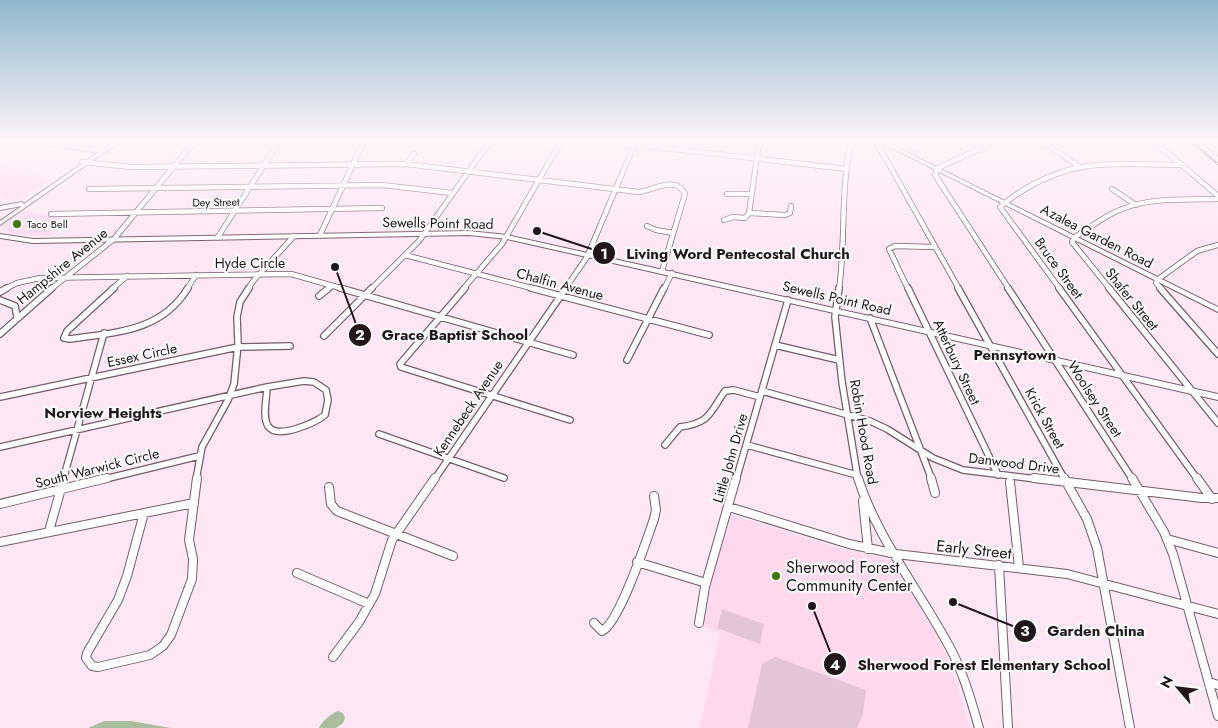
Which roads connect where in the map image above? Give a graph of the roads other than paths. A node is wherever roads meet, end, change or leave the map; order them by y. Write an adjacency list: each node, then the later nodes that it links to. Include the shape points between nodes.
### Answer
1 (63, 177): 29 (main road)
2 (64, 177): 41 (main road)
3 (165, 177): 20 (street, Hampshire Avenue)
4 (257, 177): 19 (street)
5 (347, 177): 18 (street)
6 (465, 177): 24 (street)
7 (515, 177): 17 (street)
8 (541, 177): 17 (street)
9 (620, 177): 22 (street, Kennebeck Avenue)
10 (754, 177): 26 (street)
11 (846, 177): 73 (street, Robin Hood Road, via 842,273)
12 (896, 177): 55 (street, Krick Street)
13 (936, 177): 93 (street, Woolsey Street)
14 (950, 177): 28 (main road, Azalea Garden Road)
15 (1050, 177): 28 (street)
16 (1195, 177): 27 (street)
17 (539, 180): 22 (street); 48 (street)
18 (343, 186): 19 (street); 24 (street, via 392,186); 34 (street)
19 (250, 187): 20 (street); 35 (street)
20 (156, 188): 21 (street); 36 (street, Hampshire Avenue)
21 (89, 189)
22 (615, 189): 43 (street, via 642,192 662,184 682,188 685,192); 57 (street, Kennebeck Avenue)
23 (1112, 189): 30 (street)
24 (452, 194): 44 (street)
25 (727, 194): 26 (street)
26 (752, 194): 37 (street)
27 (1218, 198): 30 (street, via 1163,200)
28 (1003, 203): 51 (main road, Azalea Garden Road); 94 (street, Bruce Street, via 1000,208)
29 (22, 204): 32 (main road); 39 (main road)
30 (1136, 205): 51 (street, via 1117,211)
31 (792, 206): 37 (street, via 785,216)
32 (0, 208)
33 (382, 208): 34 (street, Dey Street)
34 (332, 209): 35 (street, Dey Street); 45 (street)
35 (234, 210): 36 (street, Dey Street); 49 (street)
36 (136, 212): 38 (street, Dey Street); 52 (street, Hampshire Avenue)
37 (749, 213): 40 (street, via 745,218)
38 (50, 214)
39 (0, 218)
40 (724, 220)
41 (0, 223)
42 (647, 226): 43 (street)
43 (673, 233): 58 (street)
44 (425, 234): 45 (main road, Sewells Point Road); 48 (main road, Sewells Point Road); 56 (street)
45 (320, 235): 47 (main road, Sewells Point Road)
46 (0, 236): 50 (main road, Sewells Point Road)
47 (294, 236): 49 (main road, Sewells Point Road); 60 (street)
48 (507, 236): 57 (main road, Sewells Point Road); 61 (street)
49 (218, 237): 52 (main road, Sewells Point Road)
50 (9, 238): 52 (main road, Sewells Point Road); 53 (main road)
51 (1073, 238): 65 (main road, Azalea Garden Road); 97 (street, Shafer Street, via 1073,244)
52 (114, 239): 64 (street, Hampshire Avenue)
53 (0, 241)
54 (1218, 245): 65 (street, via 1197,251)
55 (934, 247): 79 (street, Atterbury Street, via 891,247 889,251); 86 (street, Krick Street)
56 (405, 255): 61 (street, Chalfin Avenue); 68 (street)
57 (588, 255): 58 (main road, Sewells Point Road); 70 (street, Kennebeck Avenue)
58 (662, 271): 59 (main road, Sewells Point Road)
59 (672, 273): 72 (main road, Sewells Point Road); 78 (street)
60 (260, 274): 62 (street, Hyde Circle); 66 (street, Hyde Circle, via 290,274); 88 (street, via 244,294 238,309)
61 (476, 274): 70 (street, Chalfin Avenue); 76 (street)
62 (196, 275): 63 (street, Hyde Circle); 80 (street, via 176,305 162,317 144,325)
63 (127, 276): 64 (street, Hyde Circle); 80 (street, via 64,336 70,339)
64 (66, 277): 67 (street, Hyde Circle, via 30,279); 75 (street, Hampshire Avenue)
65 (1157, 280): 74 (main road, Azalea Garden Road); 89 (street, via 1158,286)
66 (332, 286): 68 (street, Hyde Circle); 69 (street)
67 (0, 292)
68 (365, 295): 76 (street, Hyde Circle); 83 (street)
69 (319, 296)
70 (561, 296): 78 (street, Chalfin Avenue); 84 (street, Kennebeck Avenue)
71 (0, 300): 75 (street, via 12,304)
72 (788, 300): 73 (main road, Sewells Point Road); 85 (street, Little John Drive)
73 (835, 310): 77 (main road, Sewells Point Road); 92 (street, Robin Hood Road)
74 (1218, 310)
75 (17, 317): 81 (street, Hampshire Avenue)
76 (440, 317): 84 (street, Hyde Circle); 100 (street, via 401,362 401,367)
77 (870, 318): 79 (main road, Sewells Point Road); 111 (street)
78 (648, 319): 82 (street, Chalfin Avenue); 91 (street)
79 (929, 332): 86 (main road, Sewells Point Road); 115 (street, Atterbury Street)
80 (104, 333): 95 (street)
81 (0, 334)
82 (709, 335)
83 (324, 336)
84 (529, 342): 90 (street, Hyde Circle); 100 (street, Kennebeck Avenue)
85 (775, 345): 92 (street); 98 (street, Little John Drive)
86 (990, 345): 93 (main road, Sewells Point Road); 118 (street, Krick Street)
87 (290, 346): 88 (street, Essex Circle)
88 (238, 348): 95 (street, Essex Circle); 99 (street)
89 (1218, 354)
90 (573, 355)
91 (627, 360)
92 (839, 360): 103 (street, Robin Hood Road)
93 (1055, 360): 94 (main road, Sewells Point Road); 121 (street, Woolsey Street)
94 (1122, 375): 97 (main road, Sewells Point Road); 125 (street, Bruce Street)
95 (92, 378): 101 (street, Essex Circle); 106 (street)
96 (268, 387): 96 (street, via 266,419 272,430 284,431 312,424 327,411 326,390 314,382 297,381); 99 (street)
97 (1192, 392): 102 (main road, Sewells Point Road); 105 (street, Shafer Street)
98 (761, 394): 103 (street, Danwood Drive); 108 (street, Danwood Drive, via 725,391 704,421 680,427); 109 (street, Little John Drive)
99 (230, 395): 106 (street); 112 (street)
100 (492, 396): 104 (street); 113 (street, Kennebeck Avenue)
101 (0, 397)
102 (1218, 397)
103 (847, 414): 111 (street, Danwood Drive, via 878,425); 114 (street, Robin Hood Road)
104 (570, 420)
105 (1218, 423)
106 (78, 430): 110 (street); 120 (street)
107 (379, 434): 113 (street)
108 (665, 445)
109 (747, 445): 114 (street); 128 (street, Little John Drive)
110 (0, 447)
111 (921, 450): 115 (street, Danwood Drive, via 963,470); 122 (street)
112 (199, 456): 120 (street, South Warwick Circle); 126 (street)
113 (449, 459): 116 (street); 131 (street, Kennebeck Avenue)
114 (857, 475): 124 (street, Robin Hood Road)
115 (998, 475): 118 (street, Danwood Drive)
116 (504, 478)
117 (1010, 482): 140 (street)
118 (1067, 482): 121 (street, Danwood Drive); 143 (street, Krick Street, via 1092,533)
119 (329, 487): 131 (street, via 331,504 337,511)
120 (62, 489): 127 (street, South Warwick Circle); 130 (street)
121 (1140, 491): 125 (street, Danwood Drive); 132 (street, Woolsey Street)
122 (935, 492)
123 (654, 496): 138 (street, via 656,510)
124 (863, 497): 134 (street); 136 (street, Robin Hood Road)
125 (1215, 498)
126 (194, 503): 129 (street); 129 (street, via 189,540 192,579 171,635 150,655 92,666 86,658 87,653 118,600)
127 (0, 504)
128 (729, 507): 134 (street, Early Street); 142 (street, Little John Drive)
129 (144, 513): 130 (street)
130 (49, 531): 133 (street)
131 (396, 534): 137 (street); 144 (street, Kennebeck Avenue, via 385,554 381,579)
132 (1167, 539): 135 (street); 145 (street, Woolsey Street)
133 (0, 542)
134 (868, 549): 136 (street, Early Street)
135 (1218, 553)
136 (896, 554): 139 (street, Early Street); 153 (street, Robin Hood Road, via 950,647 966,684)
137 (453, 556)
138 (637, 562): 142 (street); 147 (street, via 610,627 602,631)
139 (999, 565): 140 (street, Early Street); 154 (street)
140 (1019, 567): 143 (street, Early Street)
141 (297, 573): 144 (street)
142 (706, 583): 148 (street, Little John Drive)
143 (1103, 583): 145 (street, Early Street); 155 (street, Krick Street)
144 (369, 604): 149 (street, Kennebeck Avenue)
145 (1187, 606): 146 (street, Early Street); 150 (street, Woolsey Street)
146 (1218, 614)
147 (594, 623)
148 (699, 623)
149 (333, 657)
150 (1209, 682): 151 (street); 152 (street, Woolsey Street)
151 (1218, 685)
152 (1218, 716)
153 (979, 728)
154 (1008, 728)
155 (1130, 728)

